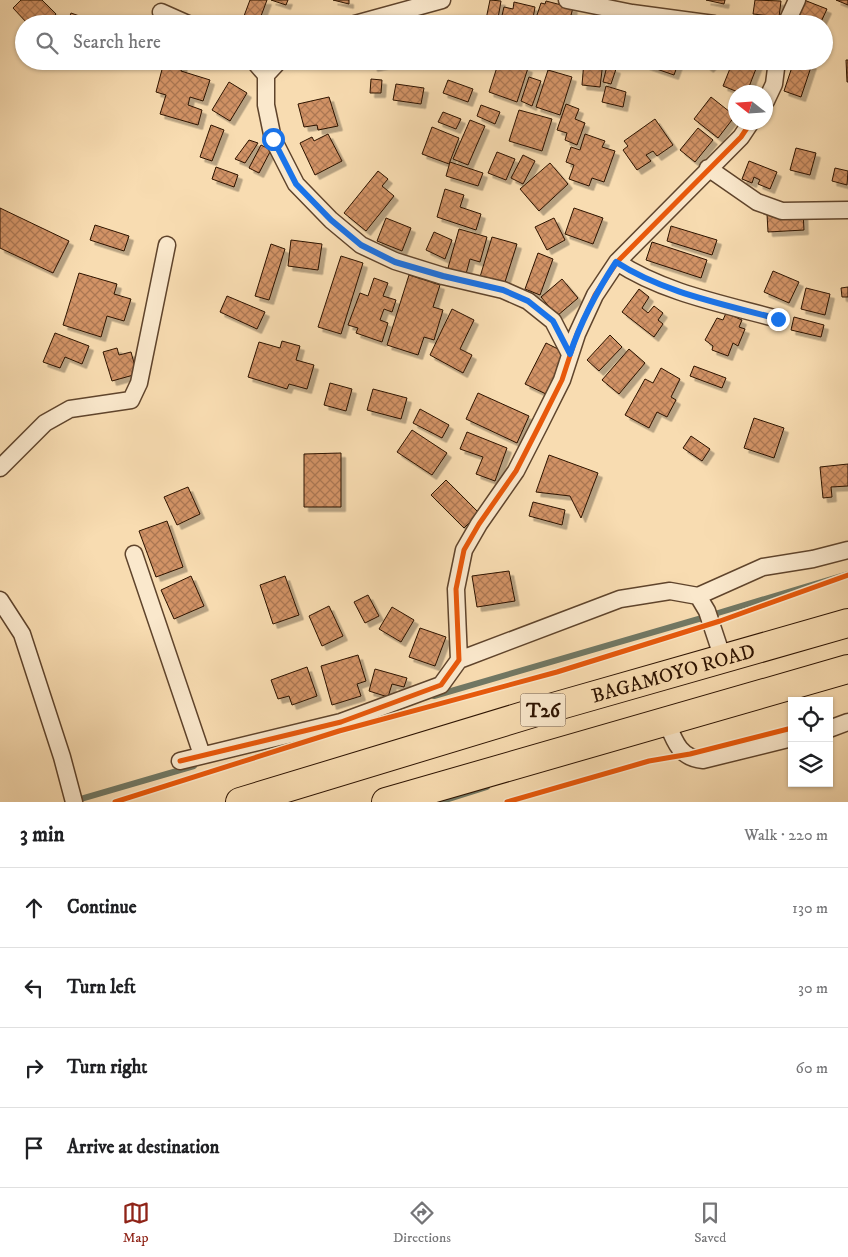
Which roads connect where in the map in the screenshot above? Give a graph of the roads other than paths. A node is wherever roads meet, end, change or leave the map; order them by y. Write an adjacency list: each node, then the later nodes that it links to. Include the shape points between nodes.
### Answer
1 (442, 0): 6 (street)
2 (567, 0): 7 (street)
3 (797, 0): 8 (street)
4 (160, 12): 5 (street)
5 (167, 15)
6 (388, 15)
7 (647, 15)
8 (790, 15)
9 (262, 70): 12 (street)
10 (271, 70): 12 (street)
11 (776, 70): 13 (street)
12 (266, 75): 20 (street, via 266,105 273,139 296,184 331,220 361,245 395,262 503,290 528,301 553,321)
13 (773, 86)
14 (746, 130): 15 (street)
15 (708, 168): 16 (street, via 757,202 782,211); 18 (street)
16 (848, 210)
17 (167, 245): 21 (street, via 139,383 131,400 70,409 45,423)
18 (616, 262): 19 (street, via 684,293); 20 (street, via 595,294)
19 (778, 319)
20 (570, 354): 28 (street, via 562,380 516,471 464,550 456,589)
21 (0, 468)
22 (848, 550): 24 (street, via 813,560 763,567)
23 (134, 554): 34 (street)
24 (698, 596): 27 (street, via 707,611); 28 (street, via 670,591 620,598)
25 (0, 600): 36 (street, via 22,634)
26 (848, 623): 27 (highway, BAGAMOYO ROAD / T26)
27 (723, 658): 37 (highway, BAGAMOYO ROAD / T26)
28 (459, 660): 34 (street, via 441,685 423,692 341,722)
29 (848, 668): 30 (highway, T26)
30 (666, 720): 33 (street, via 681,751 695,759 703,760); 38 (highway, T26)
31 (848, 722): 32 (street)
32 (833, 728)
33 (788, 739)
34 (202, 755): 35 (street)
35 (180, 761)
36 (74, 802)
37 (240, 802)
38 (386, 802)

